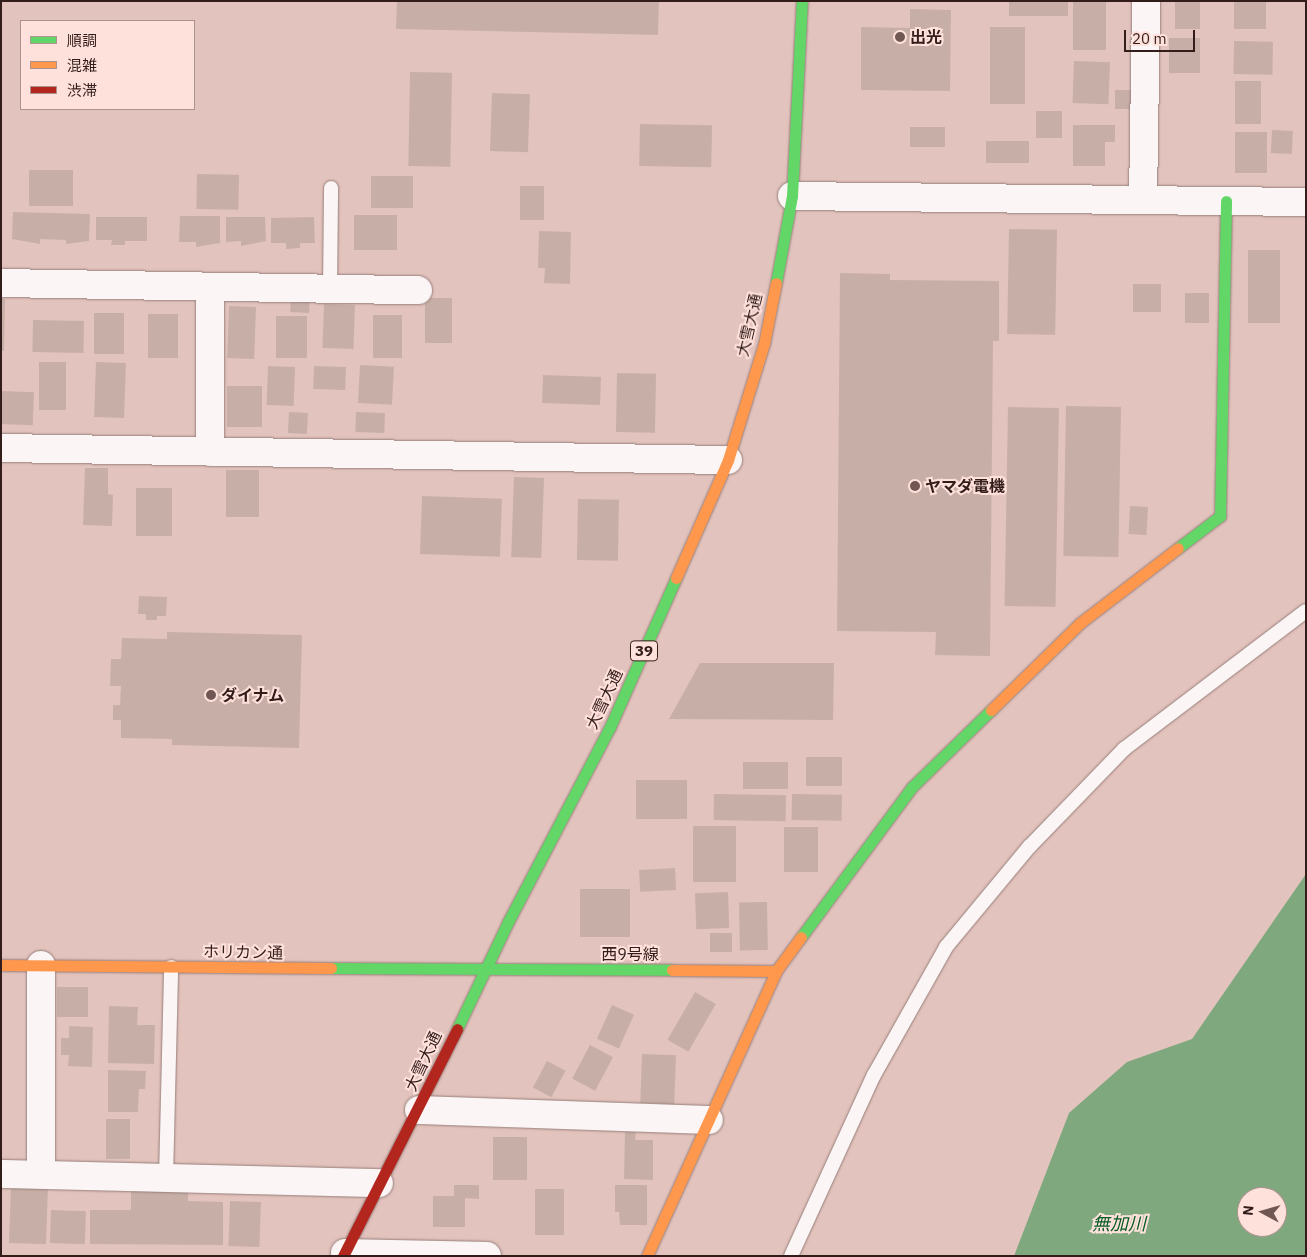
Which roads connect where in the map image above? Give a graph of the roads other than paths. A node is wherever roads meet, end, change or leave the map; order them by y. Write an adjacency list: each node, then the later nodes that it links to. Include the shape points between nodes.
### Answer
1 (802, 1): 5 (main road, 大雪大通 / 39)
2 (1146, 1): 6 (street)
3 (1306, 185): 8 (street)
4 (331, 188): 11 (lane)
5 (792, 196): 6 (street); 15 (main road, 大雪大通 / 39, via 764,344)
6 (1143, 200): 7 (street)
7 (1226, 201): 8 (street); 21 (main road, via 1220,516 1080,623 912,787)
8 (1306, 202)
9 (1, 283): 10 (street)
10 (210, 287): 11 (street); 14 (street)
11 (330, 288): 12 (street)
12 (418, 290)
13 (1, 448): 14 (street)
14 (210, 452): 15 (street)
15 (728, 460): 20 (main road, 大雪大通 / 39, via 610,727)
16 (1306, 611): 31 (lane, via 1124,749 1030,846 946,947 874,1075)
17 (1, 965): 18 (main road, ホリカン通)
18 (41, 966): 19 (main road, ホリカン通); 25 (street)
19 (171, 967): 20 (main road, ホリカン通); 26 (lane)
20 (485, 971): 21 (main road, 西9号線); 22 (main road, 大雪大通 / 39)
21 (776, 971): 23 (main road)
22 (418, 1110): 23 (street); 27 (main road, 大雪大通 / 39)
23 (709, 1120): 30 (main road)
24 (1, 1174): 25 (street)
25 (41, 1174): 26 (street)
26 (166, 1178): 27 (street)
27 (379, 1183): 28 (main road, 大雪大通 / 39)
28 (344, 1254): 29 (street)
29 (487, 1256)
30 (647, 1256)
31 (791, 1256)

